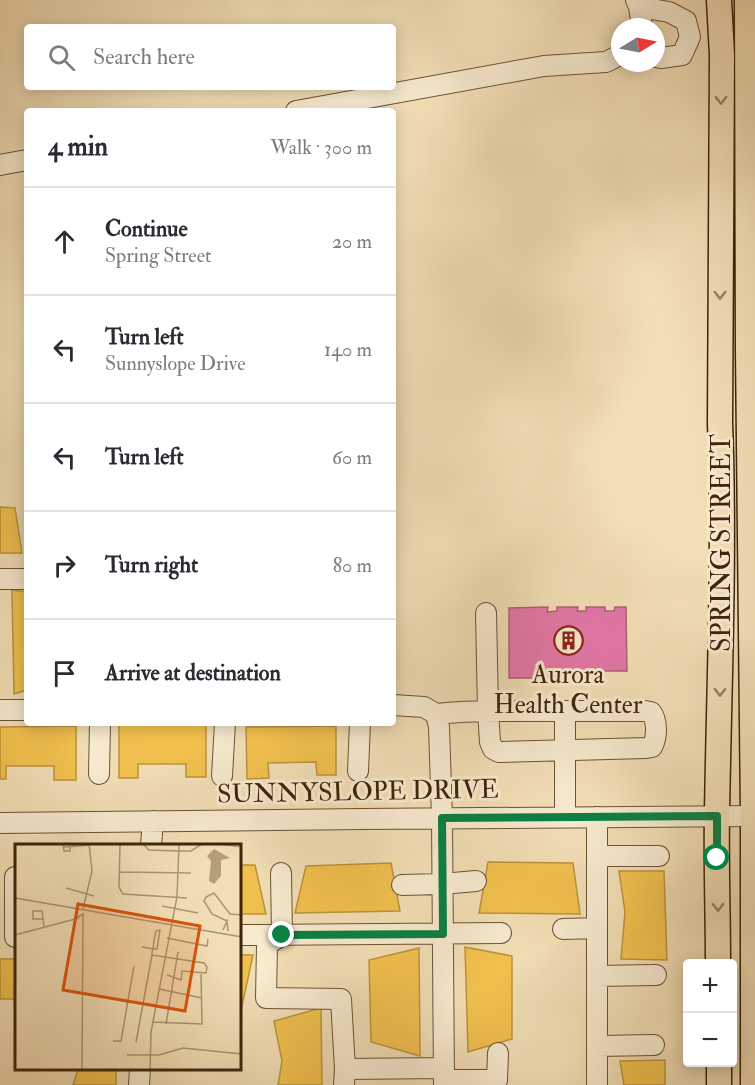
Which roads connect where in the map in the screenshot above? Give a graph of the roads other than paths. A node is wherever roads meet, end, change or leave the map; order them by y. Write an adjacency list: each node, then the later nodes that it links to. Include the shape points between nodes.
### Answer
1 (719, 0): 5 (main road, SPRING STREET)
2 (747, 0): 6 (main road, SPRING STREET)
3 (638, 3): 4 (street); 7 (street, via 686,21 690,37 682,55)
4 (640, 18)
5 (722, 55): 6 (street); 28 (main road, SPRING STREET, one-way to 28, via 722,624)
6 (751, 55): 29 (main road, SPRING STREET, via 748,350)
7 (665, 57)
8 (611, 60): 9 (street, via 544,66)
9 (313, 108)
10 (24, 161): 11 (street)
11 (0, 165)
12 (0, 579): 13 (street)
13 (24, 579)
14 (486, 613): 18 (street)
15 (396, 705): 20 (street, via 424,707)
16 (0, 710): 17 (street)
17 (24, 710)
18 (488, 711): 19 (street); 20 (street); 24 (street, via 493,749)
19 (565, 711): 24 (street); 24 (street, via 645,711 655,718 652,747)
20 (436, 714): 32 (street)
21 (100, 726): 26 (street)
22 (225, 726): 27 (street)
23 (360, 726): 25 (street)
24 (565, 750): 30 (street)
25 (358, 771)
26 (99, 774)
27 (222, 776)
28 (717, 816): 29 (street, SUNNYSLOPE DRIVE); 31 (street, SUNNYSLOPE DRIVE); 50 (main road, SPRING STREET, one-way to 50)
29 (754, 816): 53 (main road, SPRING STREET)
30 (565, 817): 31 (street, SUNNYSLOPE DRIVE); 32 (street, SUNNYSLOPE DRIVE)
31 (597, 817): 36 (street)
32 (442, 818): 33 (street, SUNNYSLOPE DRIVE); 41 (street)
33 (153, 821): 34 (street, SUNNYSLOPE DRIVE); 35 (street)
34 (0, 823)
35 (151, 844)
36 (597, 856): 37 (street); 44 (street)
37 (659, 856)
38 (281, 873): 48 (street)
39 (15, 877): 49 (street)
40 (476, 881): 41 (street)
41 (442, 884): 42 (street); 46 (street)
42 (402, 885)
43 (563, 928): 44 (street)
44 (597, 928): 52 (street)
45 (501, 933): 46 (street)
46 (443, 934): 48 (street); 60 (street)
47 (242, 935): 48 (street)
48 (282, 935): 59 (street, via 267,945 266,998 341,999)
49 (11, 937)
50 (718, 959)
51 (656, 975): 52 (street)
52 (597, 976): 55 (street)
53 (743, 1025): 65 (main road, SPRING STREET)
54 (654, 1045): 55 (street)
55 (597, 1046): 63 (street)
56 (498, 1053): 61 (street)
57 (719, 1067): 64 (main road)
58 (140, 1070): 62 (street)
59 (345, 1077): 60 (street)
60 (444, 1078): 61 (street)
61 (497, 1083)
62 (139, 1085)
63 (597, 1085)
64 (719, 1085)
65 (753, 1085)

